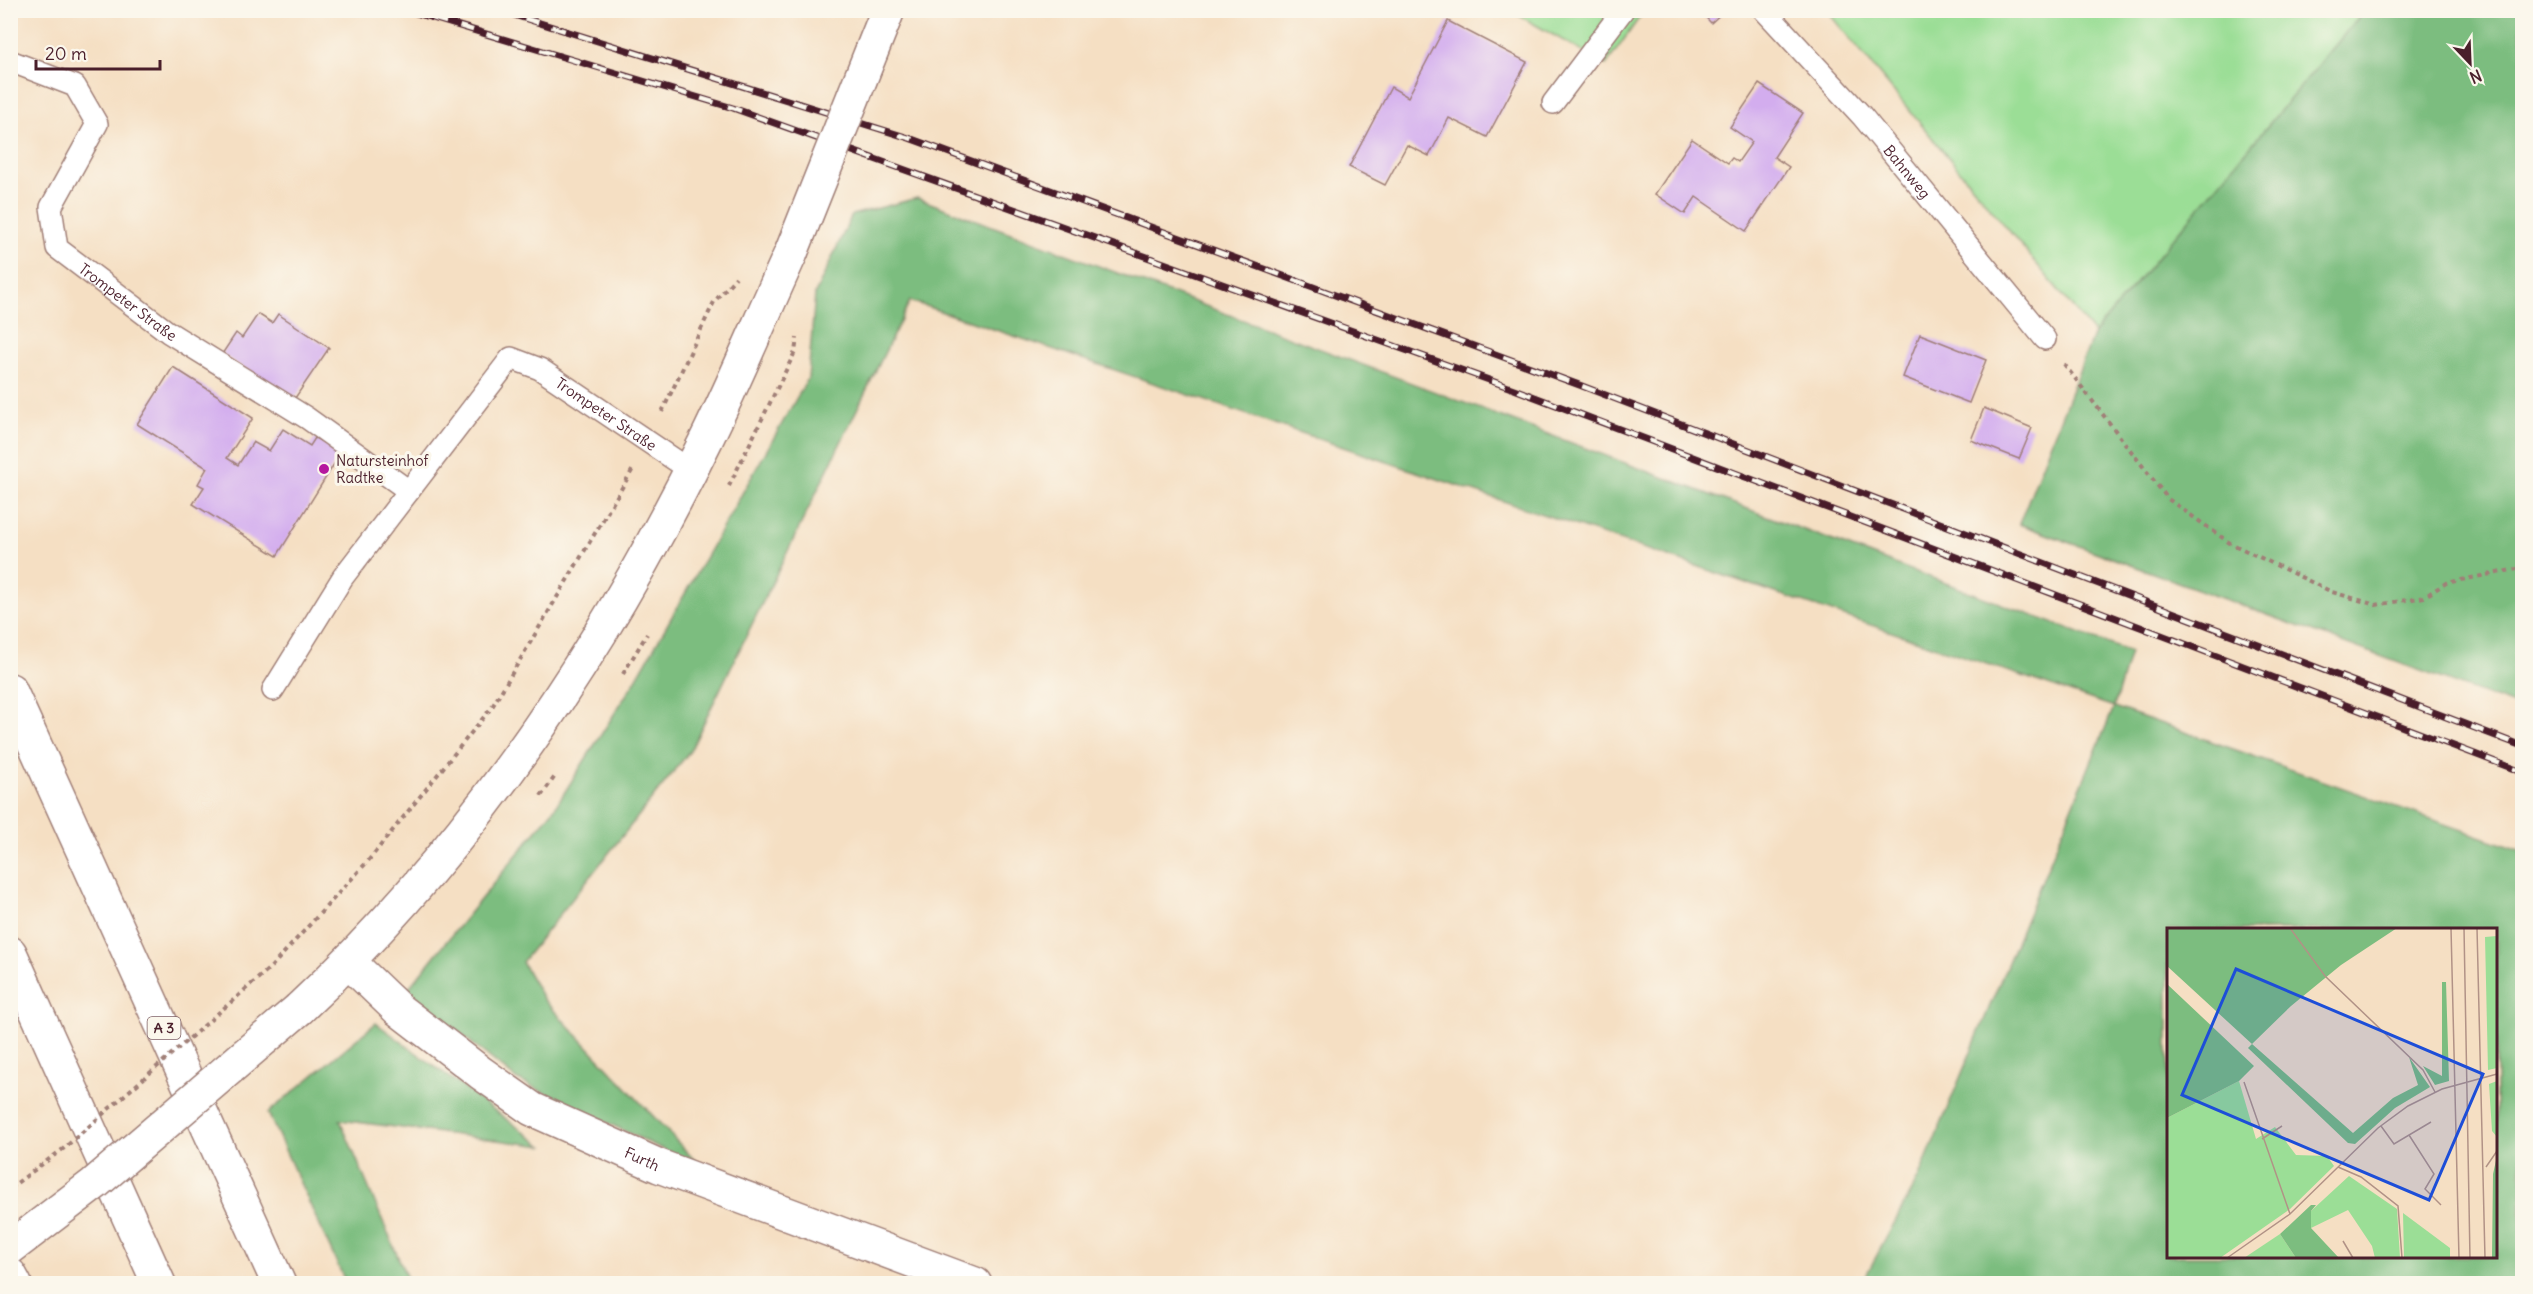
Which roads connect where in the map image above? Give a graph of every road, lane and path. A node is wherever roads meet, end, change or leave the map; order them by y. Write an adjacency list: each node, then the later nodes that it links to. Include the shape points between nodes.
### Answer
1 (888, 10): 9 (main road, bridge, via 790,253)
2 (1623, 10): 5 (lane)
3 (1764, 10): 7 (lane, Bahnweg, via 1862,116)
4 (10, 61): 10 (lane, Trompeter Straße, via 75,86 97,124 51,207 57,248 168,332 307,418)
5 (1553, 104)
6 (743, 269): 8 (path, via 714,302)
7 (2045, 339): 11 (path, via 2168,499 2230,543 2332,592 2376,605 2424,597 2446,583)
8 (648, 442): 9 (lane, Trompeter Straße); 10 (lane, Trompeter Straße, via 540,369 511,358); 16 (path, bridge, via 492,707 368,861 272,967 63,1149)
9 (690, 470): 15 (main road, via 628,588 531,740 436,864)
10 (409, 491): 13 (lane, Trompeter Straße, via 343,577)
11 (2523, 568)
12 (10, 690): 21 (main road, A 3)
13 (273, 690)
14 (10, 953): 20 (main road)
15 (349, 962): 17 (main road, bridge, via 94,1184); 22 (main road, Furth, via 399,1010 532,1108 659,1166)
16 (10, 1188)
17 (10, 1248)
18 (10, 1275): 19 (main road)
19 (15, 1284)
20 (159, 1284)
21 (279, 1284)
22 (975, 1284)

